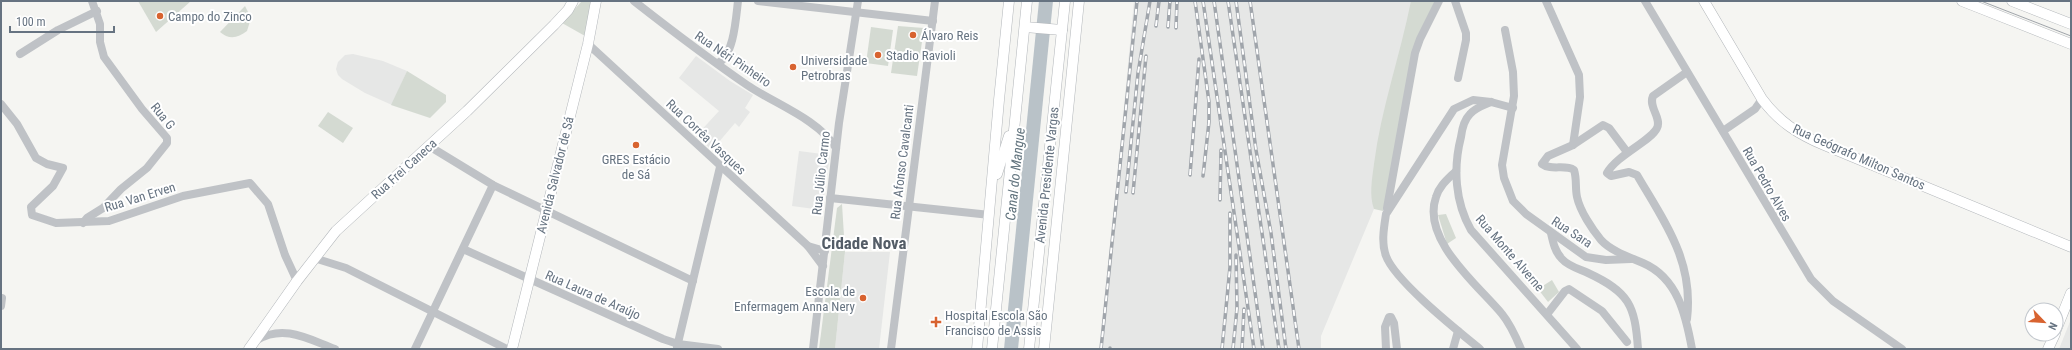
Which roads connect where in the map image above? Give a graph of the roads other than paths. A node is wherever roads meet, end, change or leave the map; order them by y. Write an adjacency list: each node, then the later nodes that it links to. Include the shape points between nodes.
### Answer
1 (92, 1): 21 (street, Rua G)
2 (577, 1): 20 (main road, Rua Frei Caneca)
3 (634, 1): 31 (street, Rua Néri Pinheiro, via 686,42)
4 (738, 1): 31 (street, via 730,49 723,61)
5 (758, 1): 22 (street)
6 (858, 1): 22 (street, Rua Júlio Carmo)
7 (935, 1): 23 (street, Rua Afonso Cavalcanti)
8 (1009, 1): 49 (main road)
9 (1027, 1): 25 (main road)
10 (1065, 1): 26 (main road, Avenida Presidente Vargas)
11 (1079, 1): 92 (main road, Avenida Presidente Vargas)
12 (1439, 1): 54 (street, via 1415,53)
13 (1455, 1): 33 (street, via 1466,33)
14 (1546, 1): 42 (street, via 1579,75 1580,97)
15 (1645, 1): 32 (street, Rua Pedro Alves)
16 (1704, 1): 34 (main road, Rua Geógrafo Milton Santos)
17 (1962, 1): 29 (main road)
18 (2012, 1): 24 (main road)
19 (595, 2): 28 (main road, Avenida Salvador de Sá)
20 (571, 6): 43 (main road, Rua Frei Caneca)
21 (97, 11): 30 (street, via 58,30); 52 (street, Rua G, via 104,57 167,138 167,143 146,168)
22 (856, 12): 23 (street); 39 (street, Rua Júlio Carmo)
23 (933, 21): 51 (street, Rua Afonso Cavalcanti)
24 (2071, 24)
25 (1029, 27): 26 (main road); 38 (main road)
26 (1058, 30): 75 (main road, Avenida Presidente Vargas)
27 (1505, 30): 37 (street, Rua Sara, via 1513,72)
28 (588, 44): 46 (street, Rua Corrêa Vasques); 53 (main road, Avenida Salvador de Sá)
29 (2071, 44)
30 (20, 54)
31 (718, 63): 40 (street, Rua Néri Pinheiro, via 747,85)
32 (1687, 72): 41 (street, Rua Pedro Alves); 45 (street, via 1653,96 1651,102 1658,126)
33 (1458, 78)
34 (1762, 99): 41 (street, via 1755,109); 60 (main road, Rua Geógrafo Milton Santos, via 1780,120 1808,138)
35 (1491, 102): 37 (street); 47 (street, Rua Monte Alverne, via 1470,113 1466,119 1458,148); 54 (street, via 1473,100 1454,109)
36 (1, 104): 57 (street, Rua Van Erven, via 17,124 36,158 63,168 56,181 31,207 32,215 56,223)
37 (1513, 108): 58 (street, Rua Sara, via 1502,158 1504,178 1518,207)
38 (1015, 115): 49 (main road); 70 (main road)
39 (839, 123): 40 (street, via 829,130); 44 (street, Rua Júlio Carmo)
40 (822, 131): 44 (street, Rua Néri Pinheiro)
41 (1723, 131): 101 (street, Rua Pedro Alves, via 1811,279 1833,301)
42 (1573, 144): 45 (street, via 1606,125); 64 (street, via 1548,156 1542,164 1574,170 1577,198 1596,232 1603,242)
43 (429, 146): 48 (street); 63 (main road, Rua Frei Caneca, via 336,231)
44 (836, 148): 50 (street, Rua Júlio Carmo)
45 (1628, 152): 76 (street, via 1608,171 1608,175 1629,172 1637,176 1675,241 1688,282)
46 (720, 167): 59 (street, Rua Corrêa Vasques); 69 (street)
47 (1456, 171): 74 (street, Rua Monte Alverne, via 1461,207 1471,230); 97 (street, via 1445,181 1436,198 1434,216 1439,237 1448,252 1503,315 1515,333)
48 (493, 185): 53 (street); 61 (street)
49 (992, 192): 55 (main road)
50 (830, 198): 51 (street); 62 (street, Rua Júlio Carmo)
51 (909, 206): 55 (street); 87 (street, Rua Afonso Cavalcanti)
52 (103, 208): 56 (street); 57 (street, Rua G)
53 (546, 211): 67 (main road, Avenida Salvador de Sá); 69 (street)
54 (1386, 214): 77 (street, via 1384,241 1389,263)
55 (990, 215): 65 (main road)
56 (109, 221): 57 (street, Rua Van Erven); 68 (street, Rua Van Erven, via 184,196 250,183 268,204 284,255)
57 (83, 223)
58 (1551, 233): 64 (street, Rua Sara, via 1586,257 1606,260); 99 (street, via 1561,258 1609,283 1626,298 1633,314)
59 (808, 246): 62 (street, Rua Corrêa Vasques); 66 (street, Rua Corrêa Vasques)
60 (2071, 247)
61 (463, 249): 67 (street, Rua Laura de Araújo); 73 (street)
62 (825, 251): 66 (street, Rua Júlio Carmo)
63 (314, 258): 68 (main road, Rua Frei Caneca); 73 (street, via 346,268)
64 (1634, 259): 76 (street, Rua Sara, via 1657,271 1666,280 1681,305)
65 (986, 262): 70 (main road); 88 (main road)
66 (823, 266): 86 (street, Rua Júlio Carmo)
67 (529, 279): 80 (street, Rua Laura de Araújo); 84 (main road, Avenida Salvador de Sá)
68 (297, 281): 79 (main road, Rua Frei Caneca)
69 (693, 281): 80 (street)
70 (998, 287): 89 (main road)
71 (2071, 293): 72 (main road)
72 (2064, 310)
73 (432, 312): 82 (street); 83 (street)
74 (1548, 313): 78 (street, via 1569,289 1602,310); 98 (street, Rua Monte Alverne)
75 (1032, 320): 90 (main road, Avenida Presidente Vargas); 91 (main road)
76 (1687, 322): 100 (street, Rua Sara)
77 (1458, 331): 95 (street); 96 (street)
78 (1627, 342)
79 (250, 346): 81 (street, via 266,335 285,332)
80 (677, 346): 85 (street, Rua Laura de Araújo)
81 (335, 349)
82 (415, 349)
83 (507, 349)
84 (512, 349)
85 (718, 349)
86 (813, 349)
87 (891, 349)
88 (977, 349)
89 (992, 349)
90 (1029, 349)
91 (1036, 349)
92 (1044, 349)
93 (1386, 349): 94 (street, via 1386,322 1389,317 1394,323)
94 (1397, 349)
95 (1453, 349)
96 (1480, 349)
97 (1521, 349)
98 (1577, 349)
99 (1638, 349)
100 (1692, 349)
101 (1902, 349)

